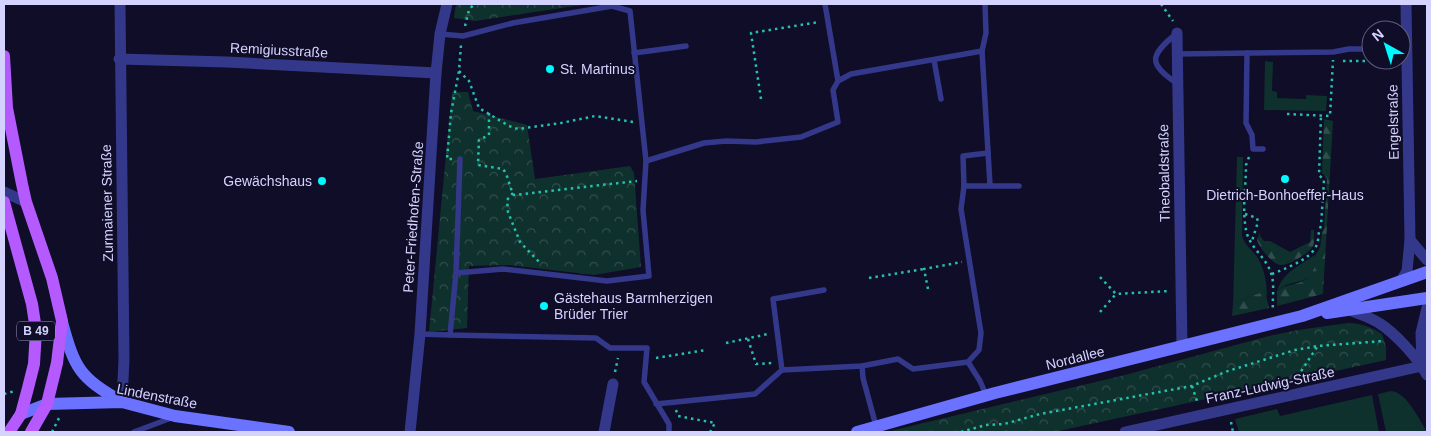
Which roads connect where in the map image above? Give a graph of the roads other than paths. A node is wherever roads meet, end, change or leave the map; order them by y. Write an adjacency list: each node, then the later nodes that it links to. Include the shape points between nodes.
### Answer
1 (120, 4): 16 (street, Zurmaiener Straße)
2 (447, 4): 8 (street, Peter-Friedhofen-Straße)
3 (825, 4): 20 (lane)
4 (985, 4): 11 (lane, via 986,33)
5 (1406, 4): 6 (street, Engelstraße)
6 (1405, 20)
7 (1177, 33): 14 (street, Theobaldstraße); 21 (lane, via 1158,49 1156,57 1159,69)
8 (440, 34): 13 (lane, via 463,36 513,23 612,6 630,11); 19 (street, Peter-Friedhofen-Straße)
9 (686, 46): 13 (lane)
10 (1361, 49): 12 (lane)
11 (982, 52): 17 (lane); 24 (lane)
12 (1247, 53): 14 (lane); 23 (lane, via 1246,123 1252,135 1253,149)
13 (634, 54): 26 (lane)
14 (1178, 54): 21 (street, Theobaldstraße)
15 (4, 56): 32 (main road, B 49, via 7,108)
16 (120, 59): 19 (street, Remigiusstraße); 53 (street, Zurmaiener Straße)
17 (934, 60): 20 (lane, via 851,74); 22 (lane)
18 (1405, 70): 33 (street, Engelstraße)
19 (436, 73): 44 (street, Peter-Friedhofen-Straße)
20 (838, 81): 26 (lane, via 833,90 838,122 801,136 756,142 704,143)
21 (1178, 84): 46 (street, Theobaldstraße)
22 (941, 99)
23 (1263, 148)
24 (988, 153): 27 (lane); 28 (lane, via 963,156)
25 (460, 159): 36 (lane)
26 (646, 161): 36 (lane, via 643,210 649,276 607,281 503,269)
27 (990, 185): 28 (lane); 29 (lane)
28 (964, 186): 47 (lane, via 962,209 981,333 979,350)
29 (1019, 186)
30 (4, 192): 32 (street)
31 (4, 202): 56 (main road, B 49, via 36,330 34,364)
32 (26, 202): 43 (main road, B 49, via 52,278)
33 (1410, 240): 34 (street); 37 (street, Engelstraße, via 1407,271)
34 (1427, 260)
35 (1427, 272): 37 (main road, Nordallee)
36 (456, 273): 45 (lane)
37 (1401, 281): 42 (main road, Nordallee)
38 (824, 290): 49 (lane, via 773,299)
39 (1427, 298): 41 (main road, Nordallee)
40 (1427, 308): 50 (street, via 1421,333)
41 (1349, 310): 42 (main road, Nordallee); 50 (street, via 1381,324)
42 (1302, 316): 46 (main road, Nordallee)
43 (62, 320): 53 (main road, via 77,366 86,378); 54 (main road, B 49, via 57,363)
44 (420, 334): 45 (lane); 63 (street, Peter-Friedhofen-Straße)
45 (450, 335): 55 (lane, via 596,338 610,348 647,348 644,382)
46 (1182, 346): 52 (main road, Nordallee)
47 (968, 362): 48 (lane, via 913,368 898,360); 52 (lane)
48 (862, 366): 49 (lane); 58 (lane)
49 (782, 370): 55 (lane, via 755,394)
50 (1425, 371): 67 (street, Franz-Ludwig-Straße, via 1288,395)
51 (613, 384): 64 (street)
52 (986, 395): 58 (main road, Nordallee)
53 (122, 402): 54 (main road, Lindenstraße); 57 (main road, Lindenstraße)
54 (47, 404): 56 (main road, Lindenstraße); 60 (main road, B 49)
55 (656, 404): 65 (lane, via 669,424)
56 (21, 414): 59 (main road, B 49)
57 (175, 416): 61 (lane); 62 (main road, Lindenstraße)
58 (876, 426): 66 (main road, Nordallee)
59 (9, 432)
60 (31, 432)
61 (134, 432)
62 (290, 432)
63 (410, 432)
64 (604, 432)
65 (669, 432)
66 (857, 432)
67 (1125, 432)

